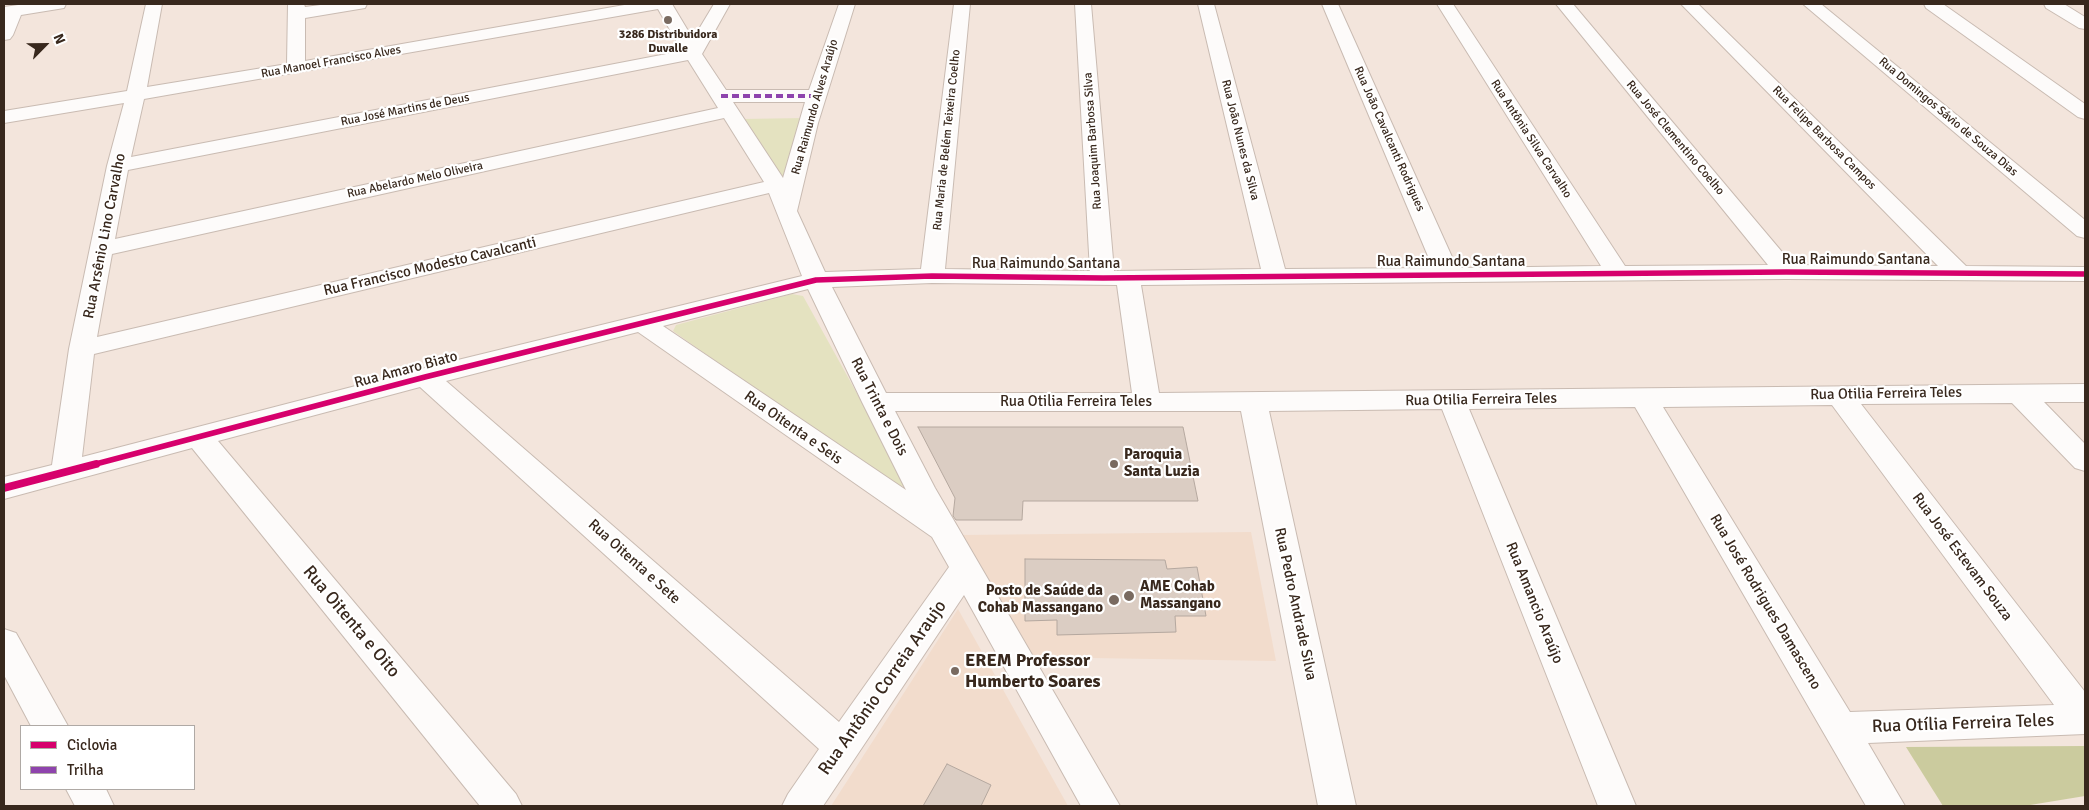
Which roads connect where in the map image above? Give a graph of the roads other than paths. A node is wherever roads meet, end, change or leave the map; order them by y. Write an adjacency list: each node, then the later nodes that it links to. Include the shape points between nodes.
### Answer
1 (58, 4): 19 (street)
2 (154, 4): 24 (street, Rua Arsênio Lino Carvalho)
3 (359, 4): 18 (street)
4 (658, 4): 23 (street, Rua Manoel Francisco Alves)
5 (664, 4): 22 (street, Rua Trinta e Dois)
6 (722, 4): 22 (street)
7 (847, 4): 25 (street, Rua Raimundo Alves Araújo)
8 (962, 4): 39 (street, Rua Maria de Belém Teixeira Coelho)
9 (1083, 4): 41 (street, Rua Joaquim Barbosa Silva)
10 (1206, 4): 40 (street, Rua João Nunes da Silva)
11 (1330, 4): 38 (street, Rua João Cavalcanti Rodrigues)
12 (1445, 4): 36 (street, Rua Antônia Silva Carvalho)
13 (1564, 4): 34 (street, Rua José Clementino Coelho)
14 (1689, 4): 35 (street, Rua Felipe Barbosa Campos)
15 (1811, 4): 32 (street, Rua Domingos Sávio de Souza Dias)
16 (1932, 4): 27 (street)
17 (2052, 4): 20 (street)
18 (296, 9): 23 (street)
19 (9, 11): 21 (street)
20 (2085, 24)
21 (4, 35)
22 (693, 54): 26 (street, Rua Trinta e Dois); 29 (street, Rua José Martins de Deus)
23 (296, 68): 24 (street, Rua Manoel Francisco Alves)
24 (136, 94): 28 (street, Rua Manoel Francisco Alves); 29 (street, Rua Arsênio Lino Carvalho)
25 (817, 96): 26 (street, Rua Abelardo Melo Oliveira); 31 (street, Rua Raimundo Alves Araújo)
26 (725, 104): 30 (street, Rua Trinta e Dois); 33 (street, Rua Abelardo Melo Oliveira)
27 (2085, 113)
28 (4, 117)
29 (118, 166): 33 (street, Rua Arsênio Lino Carvalho)
30 (777, 185): 31 (street, Rua Trinta e Dois); 44 (street, Rua Francisco Modesto Cavalcanti)
31 (786, 211): 42 (street, Rua Trinta e Dois)
32 (2085, 231)
33 (101, 249): 44 (street, Rua Arsênio Lino Carvalho)
34 (1786, 272): 35 (street, Rua Raimundo Santana); 36 (street, Rua Raimundo Santana)
35 (1959, 273): 37 (street, Rua Raimundo Santana)
36 (1618, 274): 38 (street, Rua Raimundo Santana)
37 (2085, 274)
38 (1448, 275): 40 (street, Rua Raimundo Santana)
39 (932, 276): 41 (street, Rua Raimundo Santana); 42 (street, Rua Raimundo Santana)
40 (1274, 276): 41 (street, Rua Raimundo Santana)
41 (1116, 277): 52 (street, Rua Joaquim Barbosa Silva)
42 (816, 280): 43 (street, Rua Amaro Biato); 51 (street, Rua Trinta e Dois)
43 (642, 323): 45 (street, Rua Amaro Biato); 58 (street, Rua Oitenta e Seis)
44 (82, 348): 56 (street, Rua Arsênio Lino Carvalho)
45 (425, 377): 54 (street, Rua Amaro Biato); 64 (street, Rua Oitenta e Sete)
46 (2018, 393): 47 (street, Rua Otilia Ferreira Teles); 48 (street, Rua Otilia Ferreira Teles); 55 (street)
47 (2085, 393)
48 (1839, 395): 49 (street, Rua Otilia Ferreira Teles); 61 (street, Rua José Estevam Souza)
49 (1644, 398): 50 (street, Rua Otilia Ferreira Teles); 63 (street, Rua José Rodrigues Damasceno)
50 (1452, 400): 53 (street, Rua Otilia Ferreira Teles); 71 (street, Rua Amancio Araújo)
51 (876, 402): 52 (street, Rua Otilia Ferreira Teles); 58 (street, Rua Trinta e Dois)
52 (1147, 402): 53 (street, Rua Otilia Ferreira Teles)
53 (1253, 402): 70 (street, Rua Pedro Andrade Silva)
54 (199, 438): 56 (street, Rua Amaro Biato); 67 (street, Rua Oitenta e Oito)
55 (2085, 461)
56 (66, 471): 57 (street, Rua Amaro Biato)
57 (4, 488)
58 (945, 532): 59 (street, Rua Trinta e Dois)
59 (965, 569): 64 (street, Rua Antônio Correia Araujo); 69 (street, Rua Trinta e Dois)
60 (4, 644): 62 (street)
61 (2085, 719): 63 (street, Rua Otília Ferreira Teles)
62 (49, 725)
63 (1840, 728): 72 (street, Rua José Rodrigues Damasceno)
64 (842, 747): 68 (street, Rua Antônio Correia Araujo)
65 (86, 790): 66 (street)
66 (95, 806)
67 (503, 806)
68 (801, 806)
69 (1101, 806)
70 (1338, 806)
71 (1617, 806)
72 (1886, 806)

